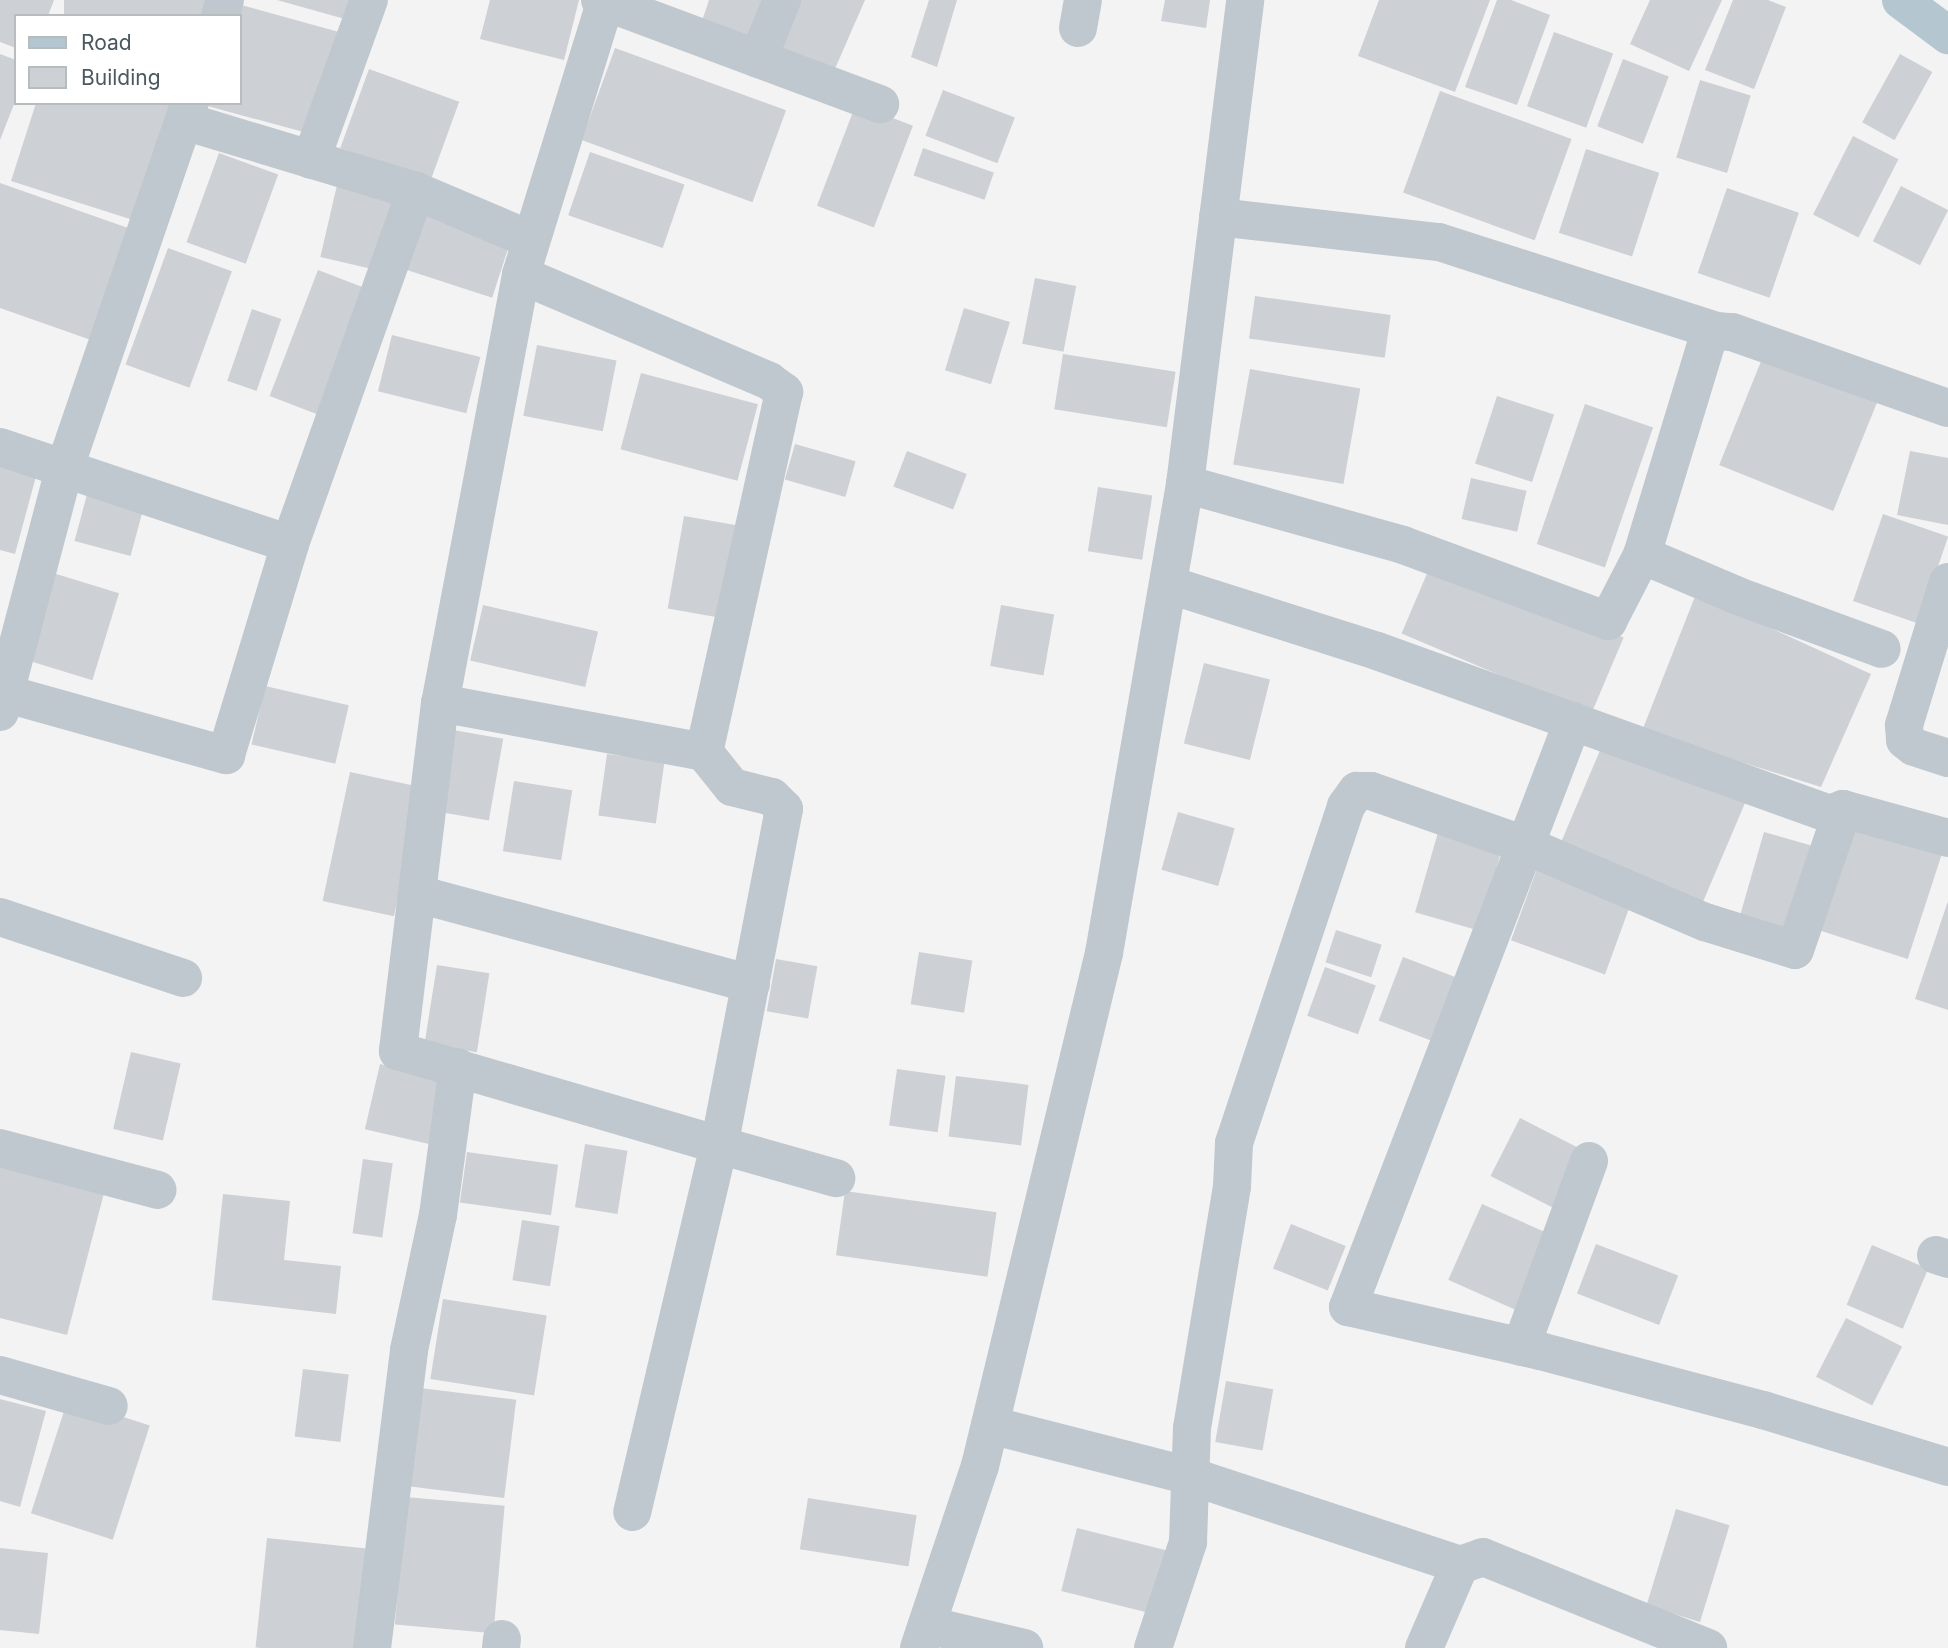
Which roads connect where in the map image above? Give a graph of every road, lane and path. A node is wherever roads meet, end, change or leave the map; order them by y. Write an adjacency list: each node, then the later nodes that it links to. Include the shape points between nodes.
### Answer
1 (369, 0): 10 (street)
2 (782, 0): 7 (street)
3 (1245, 0): 12 (street)
4 (1900, 0): 6 (main road)
5 (604, 1): 7 (street); 13 (street)
6 (1948, 35)
7 (758, 59): 8 (street)
8 (880, 104)
9 (187, 112): 10 (street); 17 (street)
10 (311, 160): 11 (street)
11 (416, 191): 13 (street); 19 (street)
12 (1218, 218): 14 (street, via 1439,242); 18 (street)
13 (525, 257): 25 (street); 27 (street, via 769,381 784,393)
14 (1716, 331): 15 (street, via 1732,332); 20 (street, via 1707,341)
15 (1948, 408)
16 (0, 447): 17 (street)
17 (64, 470): 19 (street); 24 (street)
18 (1185, 484): 20 (street, via 1403,545 1608,621); 22 (street)
19 (290, 544): 24 (street, via 226,755)
20 (1642, 555): 23 (street)
21 (1948, 582): 28 (street, via 1904,725 1905,740 1914,747)
22 (1170, 584): 26 (street); 45 (street, via 1104,953)
23 (1882, 649)
24 (2, 699)
25 (440, 703): 27 (street); 32 (street)
26 (1573, 721): 29 (street, via 1830,814); 31 (street)
27 (704, 752): 35 (street, via 732,786 772,797 784,809)
28 (1948, 758)
29 (1843, 809): 30 (street); 31 (street, via 1795,950 1705,922)
30 (1948, 838)
31 (1525, 845): 42 (street, via 1348,1307); 47 (street, via 1371,791 1357,791 1346,806 1234,1143 1232,1186 1192,1428)
32 (418, 894): 35 (street); 36 (street, via 398,1051)
33 (0, 917): 34 (street)
34 (183, 978)
35 (751, 984): 37 (street)
36 (458, 1067): 37 (street); 51 (street, via 438,1215 409,1350)
37 (719, 1145): 40 (street); 48 (street)
38 (0, 1148): 41 (street)
39 (1589, 1161): 42 (street)
40 (836, 1178)
41 (158, 1190)
42 (1521, 1347): 46 (street, via 1763,1410)
43 (0, 1375): 44 (street)
44 (109, 1406)
45 (990, 1425): 47 (street); 50 (street)
46 (1948, 1467)
47 (1190, 1476): 49 (street); 53 (street, via 1188,1542)
48 (632, 1513)
49 (1460, 1565): 54 (street); 55 (street, via 1483,1557)
50 (923, 1636): 52 (street)
51 (372, 1648)
52 (1024, 1648)
53 (1153, 1648)
54 (1424, 1648)
55 (1708, 1648)

